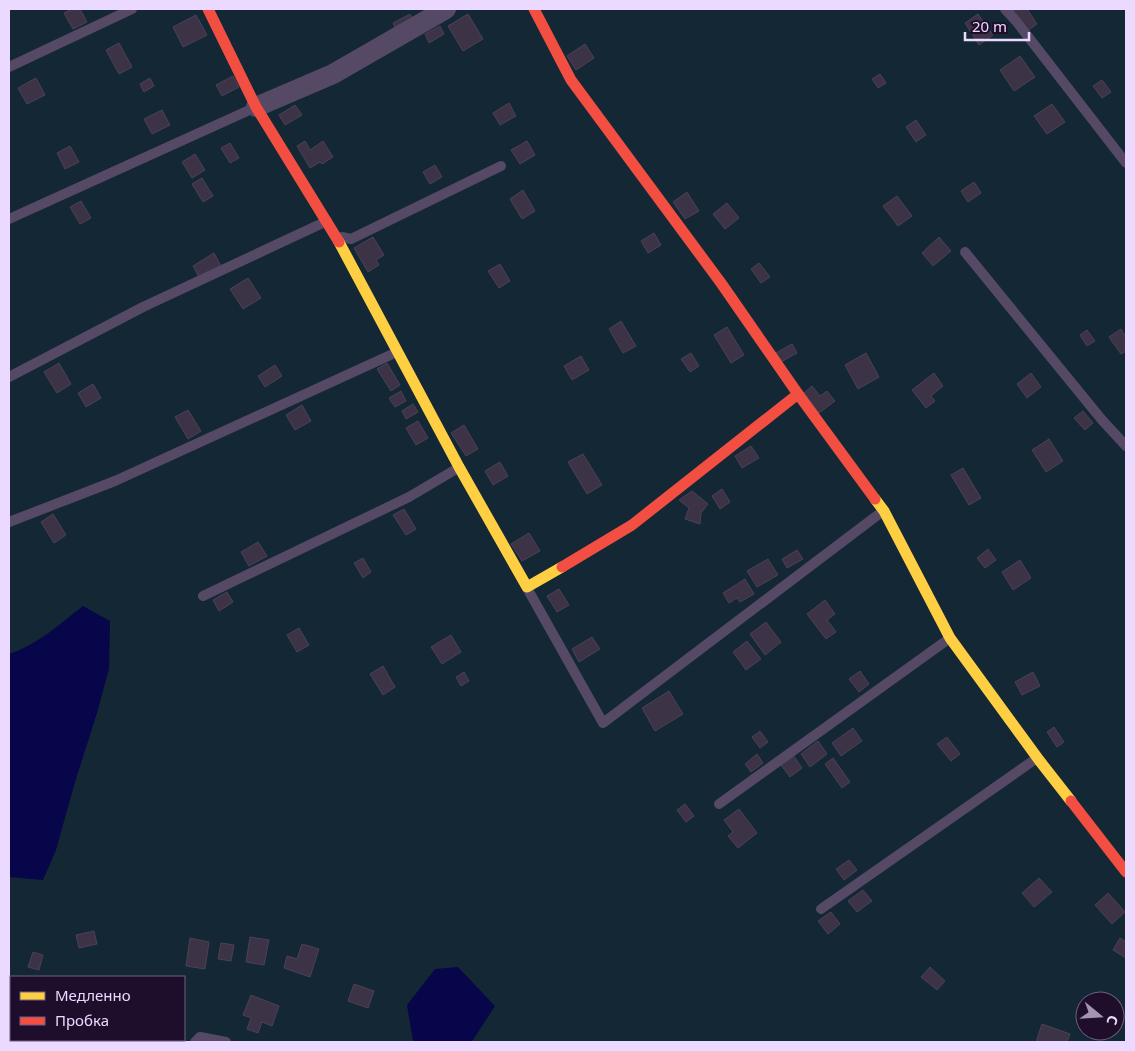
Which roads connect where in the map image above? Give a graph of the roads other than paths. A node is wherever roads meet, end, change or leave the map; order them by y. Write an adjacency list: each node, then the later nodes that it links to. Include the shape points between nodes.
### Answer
1 (132, 9): 6 (lane)
2 (208, 9): 7 (street)
3 (446, 9): 7 (street, via 333,74)
4 (534, 9): 16 (street, via 571,80 721,283)
5 (1005, 9): 8 (lane)
6 (9, 67)
7 (256, 107): 10 (lane); 11 (street)
8 (1126, 163)
9 (501, 166): 12 (lane, via 351,239)
10 (9, 219)
11 (327, 221): 12 (street); 15 (lane, via 143,307)
12 (336, 236): 14 (street)
13 (965, 252): 17 (lane)
14 (398, 351): 18 (street); 20 (lane, via 114,481)
15 (9, 377)
16 (798, 394): 19 (street); 21 (street, via 632,525)
17 (1126, 446)
18 (459, 467): 21 (street); 22 (lane, via 409,497)
19 (884, 511): 21 (lane, via 603,723); 23 (street)
20 (9, 522)
21 (527, 587)
22 (203, 596)
23 (950, 638): 24 (street); 25 (lane)
24 (1038, 758): 26 (street); 27 (lane)
25 (719, 804)
26 (1126, 872)
27 (822, 909)
28 (195, 1042): 29 (lane, via 200,1037)
29 (226, 1042)

